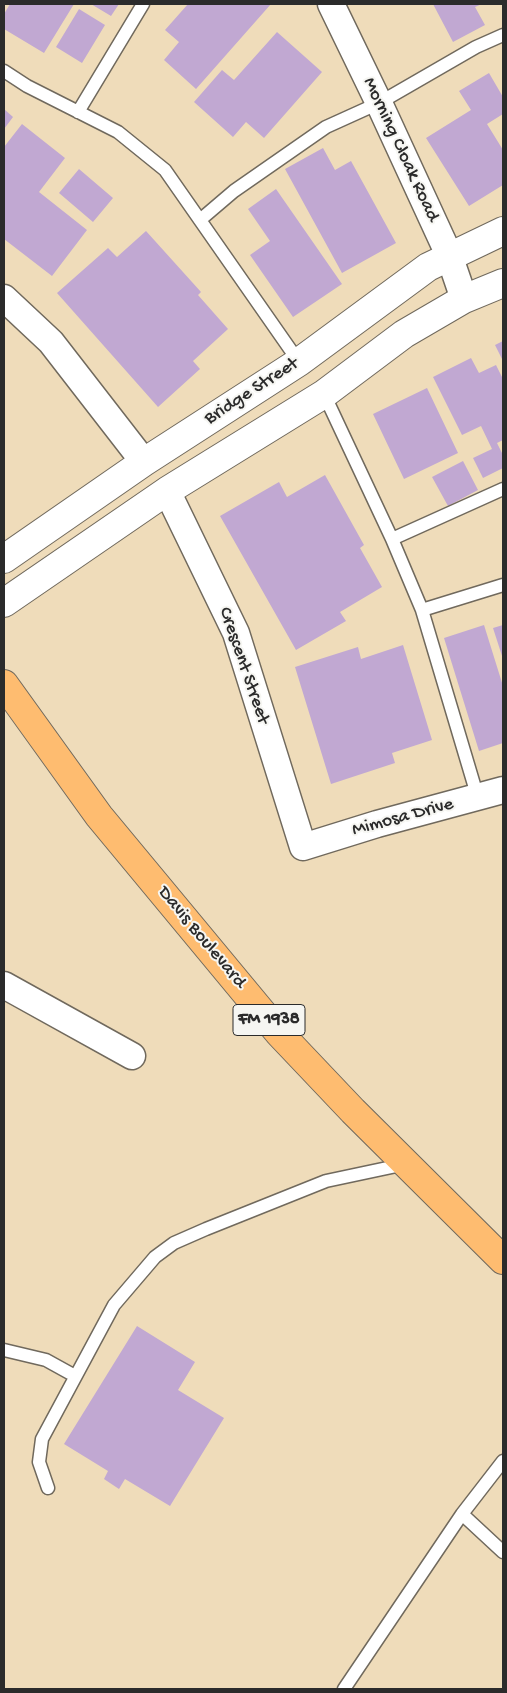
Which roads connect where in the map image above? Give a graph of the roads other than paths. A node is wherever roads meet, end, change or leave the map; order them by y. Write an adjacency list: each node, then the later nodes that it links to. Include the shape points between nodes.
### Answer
1 (143, 4): 6 (lane)
2 (330, 4): 5 (street, Morning Cloak Road)
3 (503, 36): 5 (lane, via 476,47)
4 (4, 72): 6 (lane)
5 (379, 103): 7 (lane, via 318,133 234,191); 9 (street, Morning Cloak Road)
6 (78, 112): 7 (lane, via 118,132 166,170)
7 (200, 220): 13 (lane)
8 (503, 231): 9 (street, Bridge Street)
9 (449, 255): 12 (street, Morning Cloak Road); 13 (street, Bridge Street)
10 (503, 283): 12 (street, Bridge Street)
11 (4, 298): 15 (street, via 51,342)
12 (464, 299): 14 (street, Bridge Street, via 404,334)
13 (299, 362): 15 (street, Bridge Street)
14 (324, 394): 17 (street, Bridge Street); 18 (lane)
15 (144, 462): 19 (street, Bridge Street)
16 (503, 489): 18 (lane)
17 (168, 491): 21 (street, Bridge Street); 26 (street, Crescent Street, via 236,633)
18 (392, 539): 22 (lane)
19 (4, 559)
20 (503, 585): 22 (lane)
21 (4, 603)
22 (422, 610): 25 (lane)
23 (4, 684): 29 (main road, Davis Boulevard / FM 1938, via 99,816 279,1033)
24 (503, 790): 25 (street, Mimosa Drive)
25 (478, 798): 26 (street, Mimosa Drive)
26 (302, 847)
27 (4, 985): 28 (street)
28 (132, 1056)
29 (406, 1164): 30 (main road, Davis Boulevard / FM 1938); 32 (lane, via 326,1181 174,1243 155,1258 114,1305)
30 (503, 1260)
31 (4, 1350): 32 (lane, via 46,1360)
32 (75, 1376): 34 (lane, via 42,1439 39,1462)
33 (503, 1461): 35 (lane)
34 (48, 1488)
35 (462, 1514): 36 (lane); 37 (lane)
36 (503, 1552)
37 (344, 1689)

